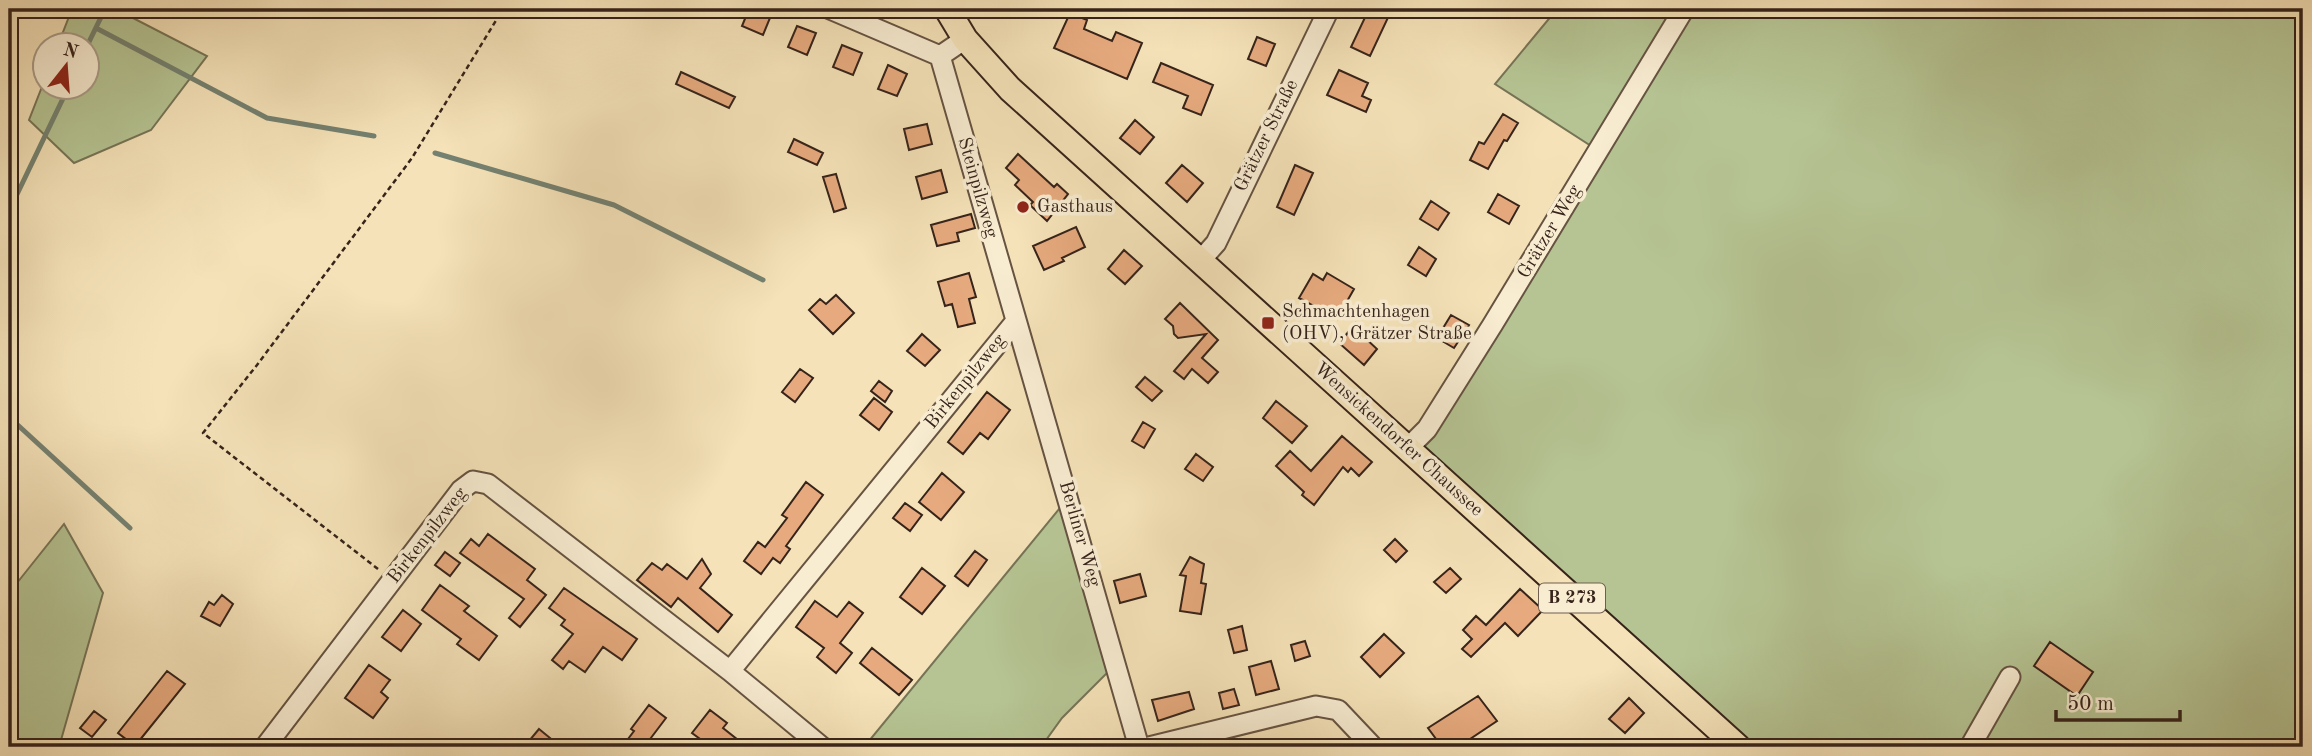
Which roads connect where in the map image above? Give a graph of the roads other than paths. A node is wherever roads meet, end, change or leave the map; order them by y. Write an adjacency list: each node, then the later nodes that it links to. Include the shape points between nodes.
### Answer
1 (830, 9): 6 (street)
2 (947, 9): 5 (main road, Wensickendorfer Chaussee / B 273)
3 (1329, 9): 7 (street, Grätzer Straße, via 1216,243)
4 (1684, 9): 9 (street, Grätzer Weg, via 1427,429)
5 (965, 39): 6 (street); 7 (main road, Wensickendorfer Chaussee / B 273, via 1010,89)
6 (940, 56): 8 (street, Steinpilzweg)
7 (1200, 261): 9 (main road, Wensickendorfer Chaussee / B 273)
8 (1016, 321): 10 (street, Birkenpilzweg); 14 (street, Berliner Weg)
9 (1407, 449): 17 (main road, Wensickendorfer Chaussee / B 273)
10 (730, 671): 12 (street, Birkenpilzweg, via 488,484 473,481 461,490); 13 (street, Birkenpilzweg)
11 (2010, 677): 18 (street)
12 (265, 747)
13 (822, 747)
14 (1139, 747)
15 (1149, 747): 16 (street, via 1316,706 1338,710)
16 (1373, 747)
17 (1738, 747)
18 (1970, 747)

